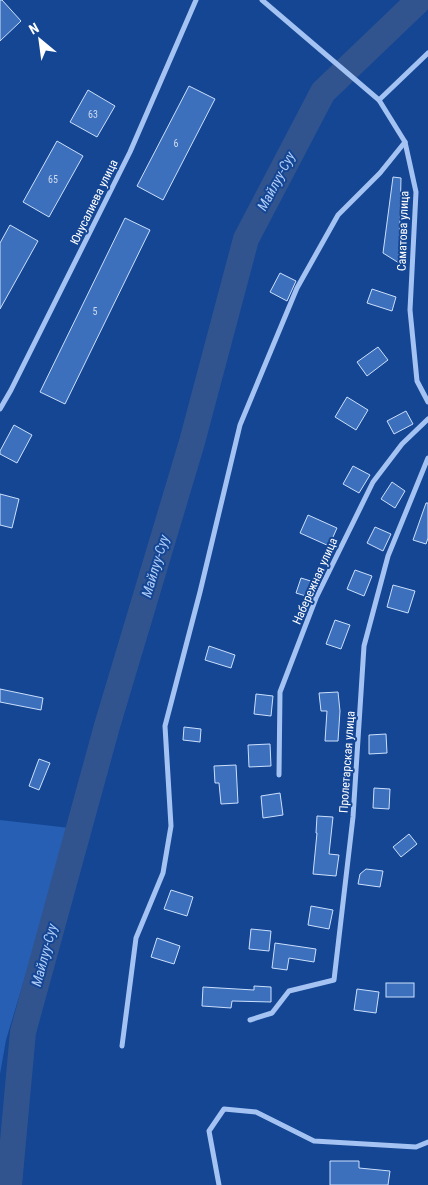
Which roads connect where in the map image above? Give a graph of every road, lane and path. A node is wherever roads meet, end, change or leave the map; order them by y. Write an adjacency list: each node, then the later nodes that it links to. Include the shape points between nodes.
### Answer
1 (196, 0): 7 (street, Юнусалиева улица, via 130,152)
2 (262, 0): 4 (street, Саматова улица)
3 (428, 53): 4 (street)
4 (379, 100): 5 (street, Саматова улица)
5 (405, 142): 6 (street, Саматова улица, via 416,192 410,310 417,381); 12 (street, via 380,173 338,215 298,288 240,425 165,726 171,826 163,873 136,938)
6 (428, 402)
7 (0, 408)
8 (428, 419): 10 (street, Набережная улица, via 402,444 374,482 316,598 280,692)
9 (428, 458): 11 (street, Пролетарская улица, via 388,556 364,646 353,817 334,980 289,991 272,1013)
10 (279, 775)
11 (250, 1020)
12 (122, 1046)
13 (428, 1142): 14 (street, via 416,1147 314,1141 256,1112 224,1110 209,1131)
14 (219, 1185)

